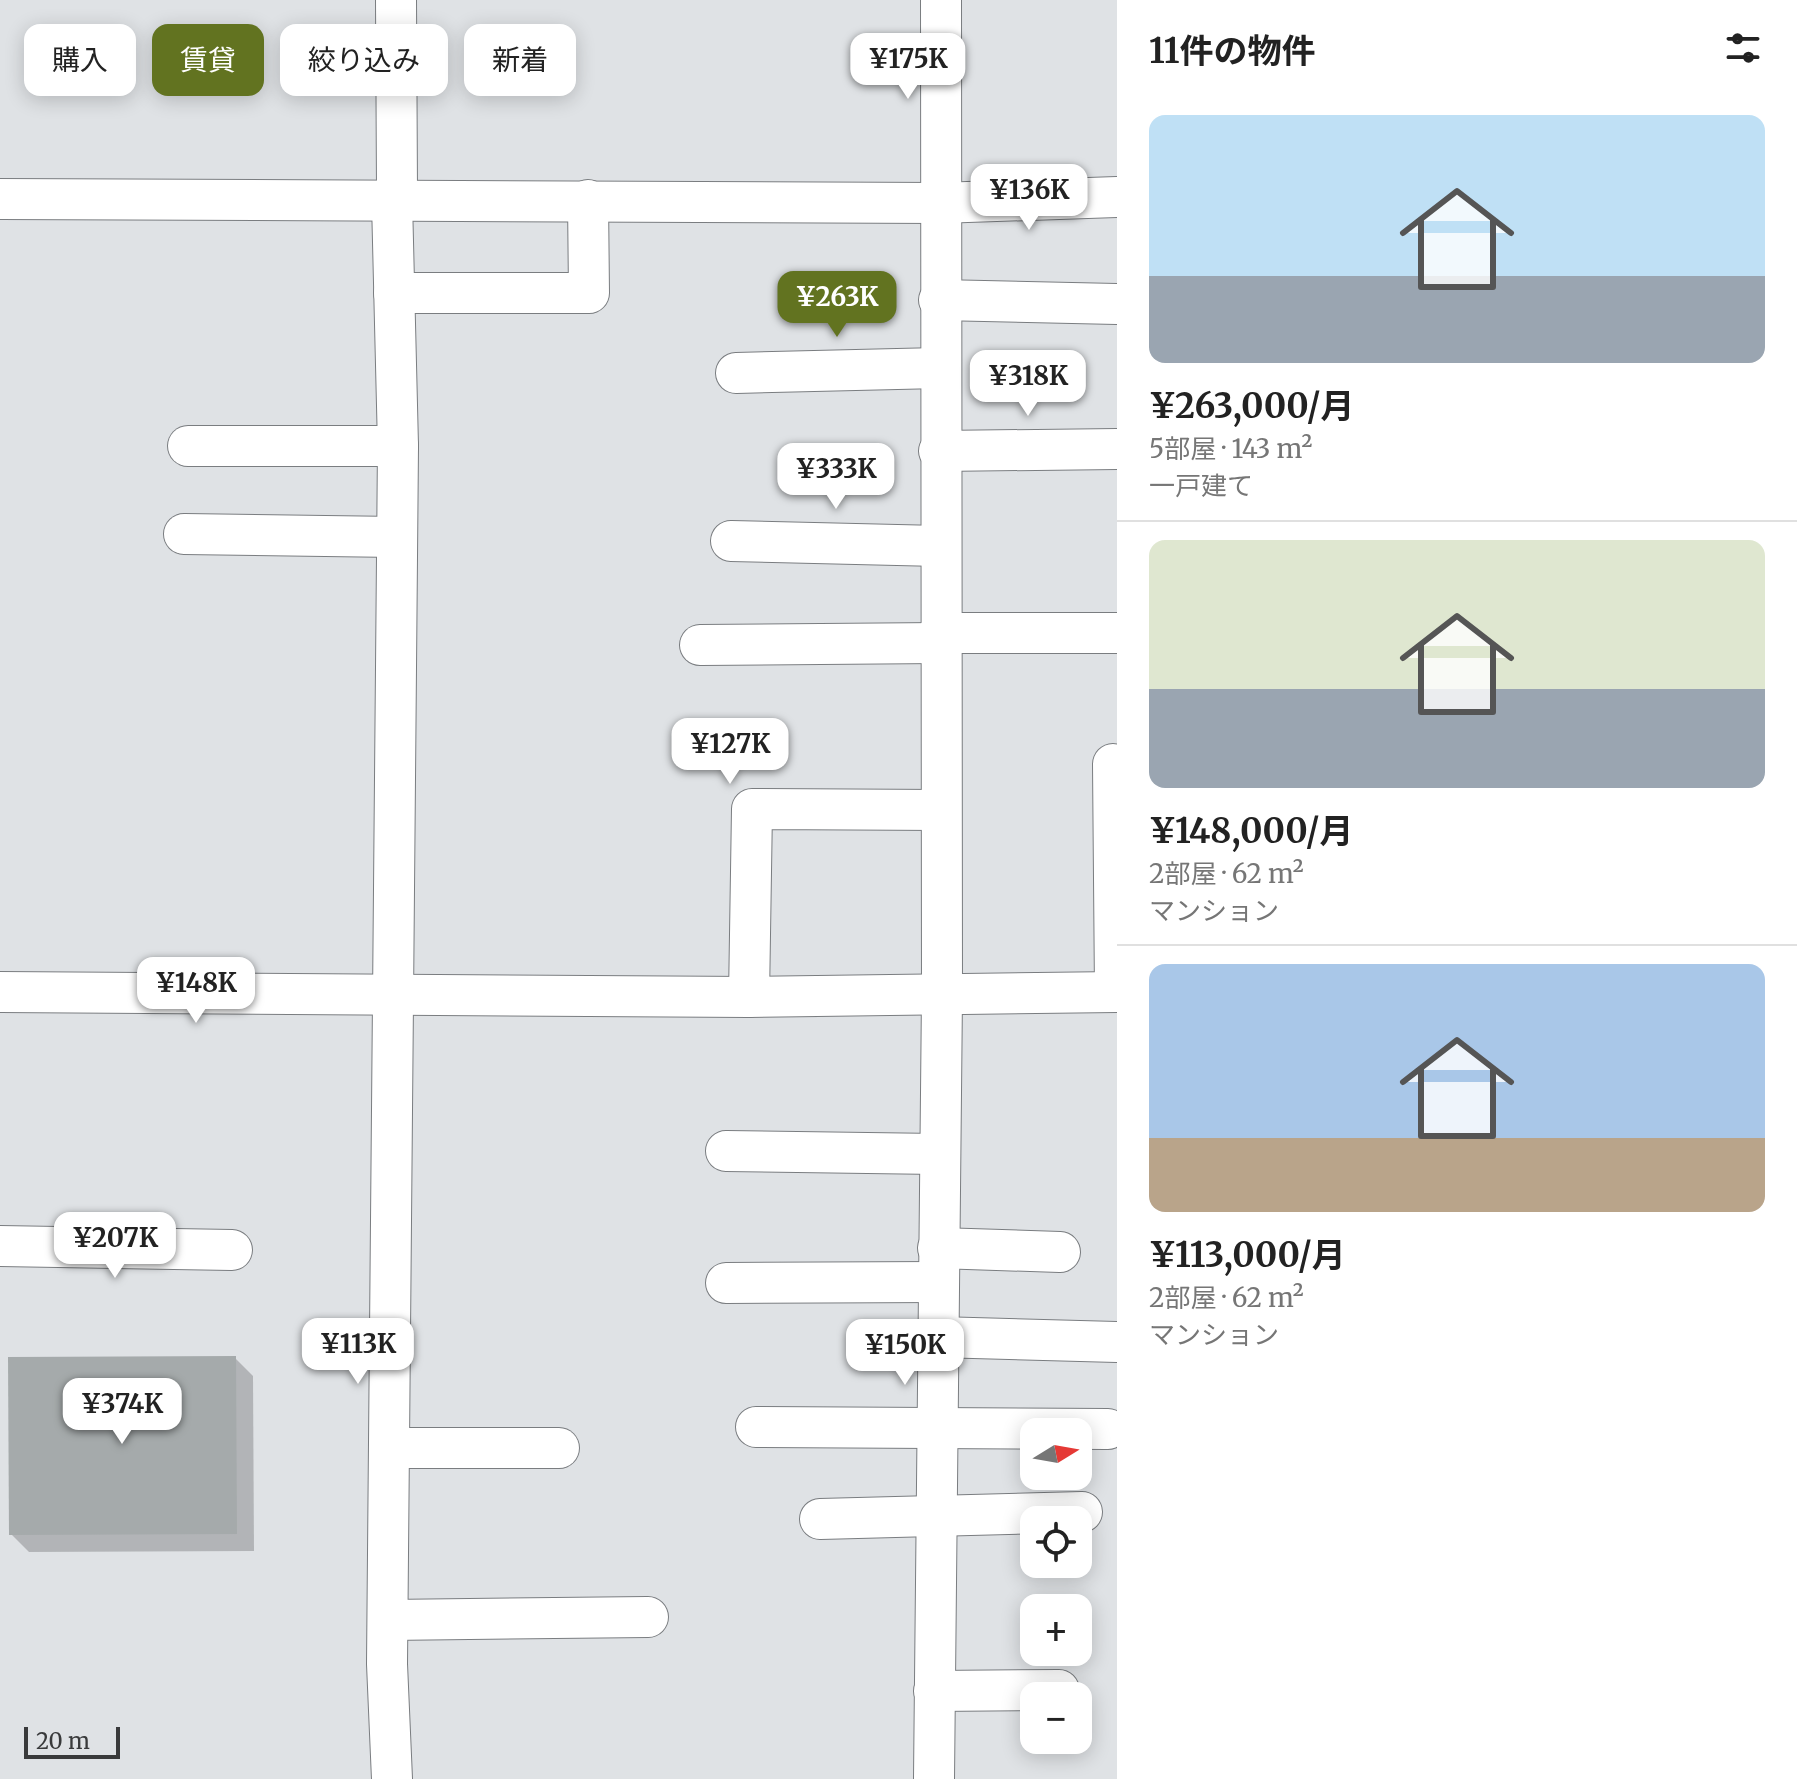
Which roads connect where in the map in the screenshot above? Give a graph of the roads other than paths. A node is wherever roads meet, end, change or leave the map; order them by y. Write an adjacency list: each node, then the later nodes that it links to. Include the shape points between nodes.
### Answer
1 (396, 0): 6 (street, via 397,190)
2 (941, 0): 7 (street)
3 (1117, 197): 7 (street)
4 (0, 199): 6 (street)
5 (588, 200): 6 (street); 7 (street); 8 (street, via 589,293)
6 (392, 201): 8 (street)
7 (939, 203): 9 (street)
8 (394, 293): 14 (street)
9 (939, 300): 10 (street); 11 (street)
10 (1117, 304)
11 (939, 368): 12 (street); 16 (street)
12 (736, 373)
13 (188, 446): 14 (street)
14 (398, 446): 18 (street)
15 (1117, 449): 16 (street)
16 (939, 451): 20 (street)
17 (184, 534): 18 (street)
18 (397, 537): 27 (street)
19 (731, 541): 20 (street)
20 (939, 546): 22 (street)
21 (1117, 633): 22 (street)
22 (939, 638): 23 (street); 25 (street)
23 (700, 645)
24 (1113, 764): 28 (street)
25 (940, 810): 29 (street); 30 (street, via 752,809)
26 (0, 992): 27 (street)
27 (392, 992): 30 (street); 43 (street)
28 (1116, 992): 29 (street)
29 (942, 995): 30 (street); 32 (street)
30 (749, 997)
31 (726, 1151): 32 (street)
32 (938, 1154): 36 (street)
33 (0, 1246): 34 (street)
34 (232, 1250)
35 (1060, 1252): 36 (street)
36 (938, 1265): 37 (street); 38 (street)
37 (726, 1283)
38 (937, 1337): 39 (street); 41 (street)
39 (1117, 1342)
40 (756, 1427): 41 (street)
41 (937, 1428): 42 (street); 46 (street)
42 (1108, 1429)
43 (389, 1448): 44 (street); 49 (street)
44 (559, 1448)
45 (1020, 1514): 46 (street)
46 (936, 1516): 47 (street); 51 (street)
47 (820, 1519)
48 (648, 1617): 49 (street)
49 (388, 1620): 52 (street)
50 (1020, 1690): 51 (street)
51 (934, 1691): 53 (street)
52 (392, 1779)
53 (934, 1779)

